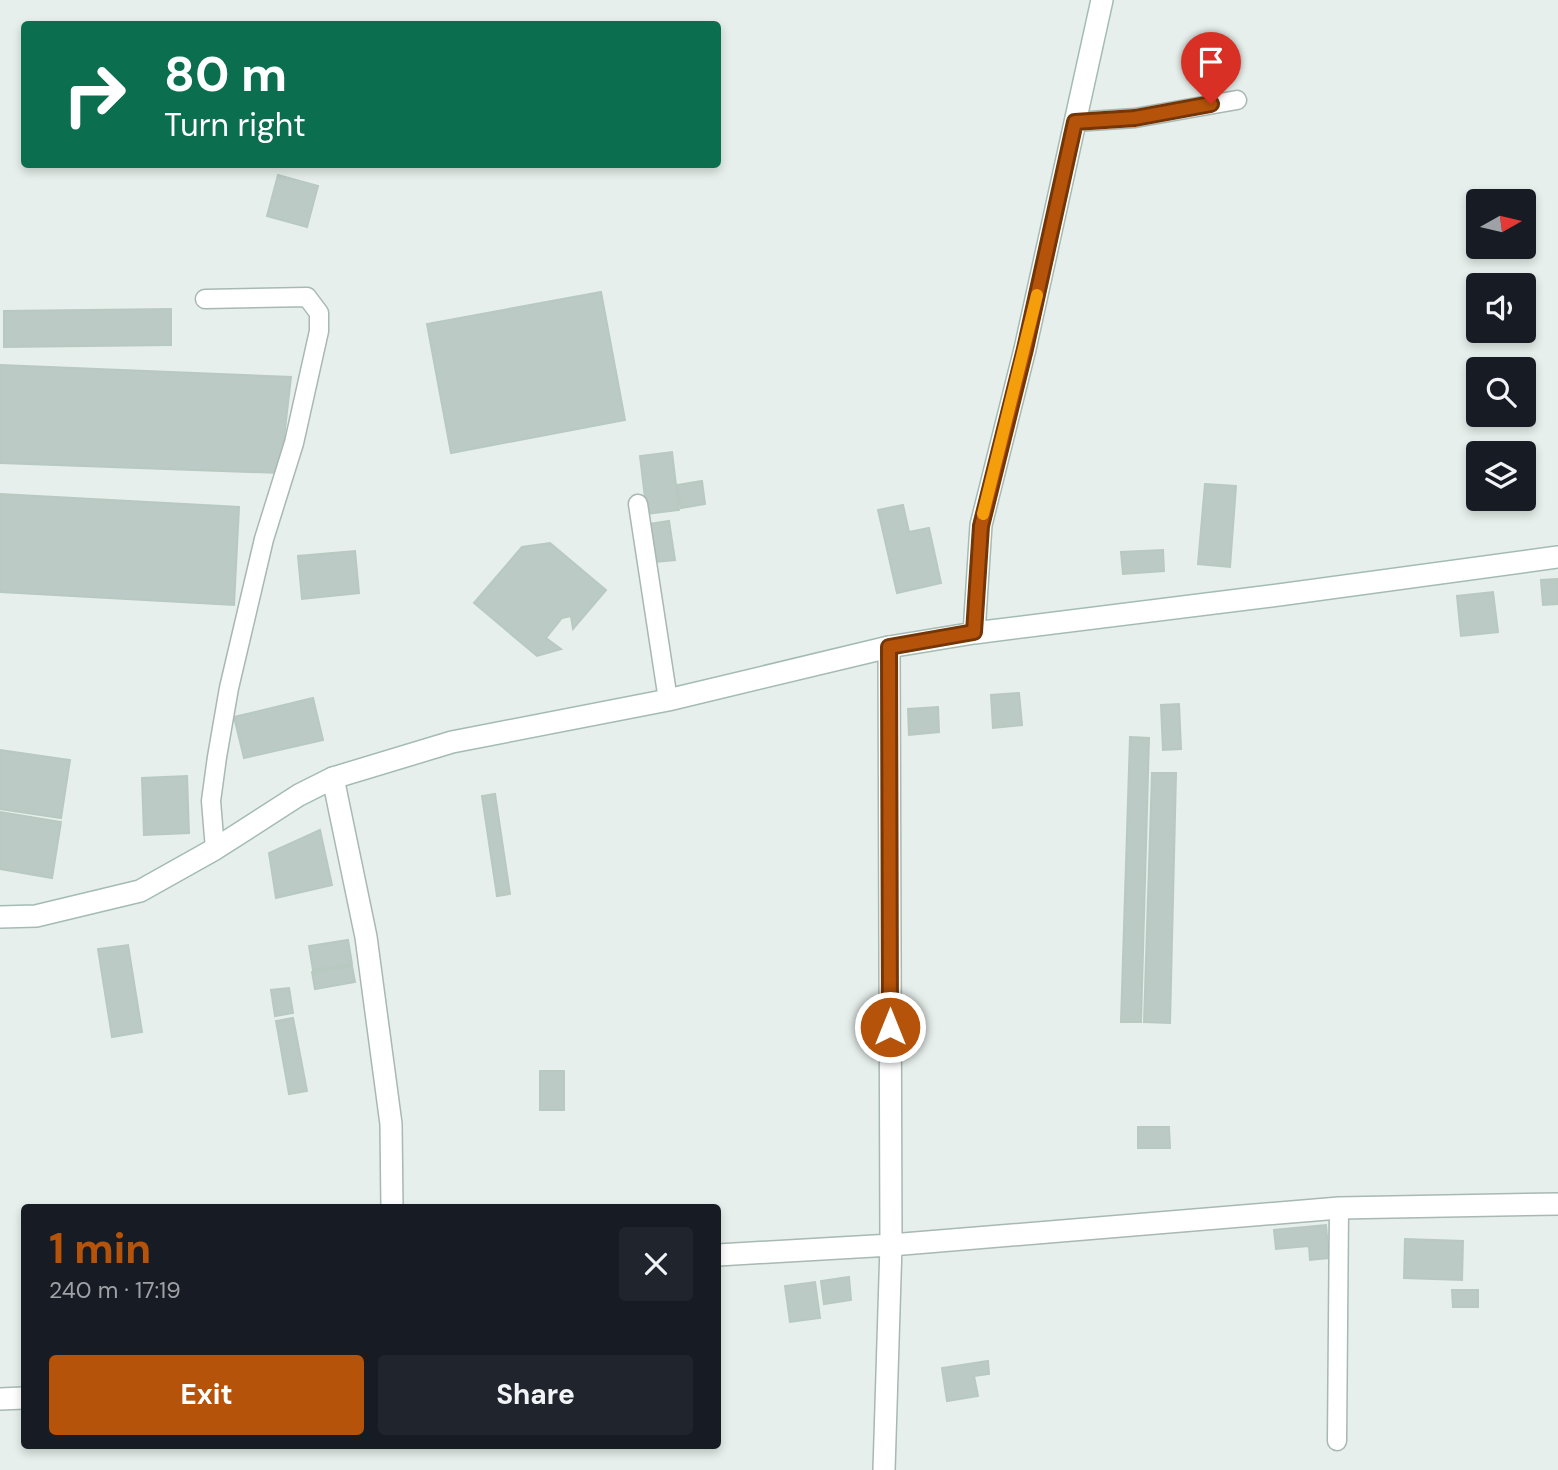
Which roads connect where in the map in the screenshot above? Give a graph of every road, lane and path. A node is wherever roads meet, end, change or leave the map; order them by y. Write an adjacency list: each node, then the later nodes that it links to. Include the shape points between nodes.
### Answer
1 (1102, 0): 3 (street)
2 (1237, 100): 3 (lane, via 1135,118)
3 (1075, 122): 7 (street, via 981,526)
4 (205, 299): 11 (lane, via 307,297 319,313 320,331 229,688 211,802)
5 (638, 504): 9 (lane)
6 (1558, 557): 7 (street)
7 (974, 632): 8 (street)
8 (889, 647): 9 (street); 16 (street)
9 (668, 701): 10 (street, via 452,743)
10 (333, 778): 11 (street); 13 (street, via 366,937 391,1125)
11 (215, 849): 12 (street, via 140,891 36,916)
12 (0, 918)
13 (392, 1204)
14 (1558, 1204): 15 (street)
15 (1339, 1208): 16 (street); 20 (lane)
16 (891, 1245): 17 (street); 21 (street)
17 (721, 1255)
18 (21, 1398): 19 (street)
19 (0, 1399)
20 (1337, 1441)
21 (884, 1470)

